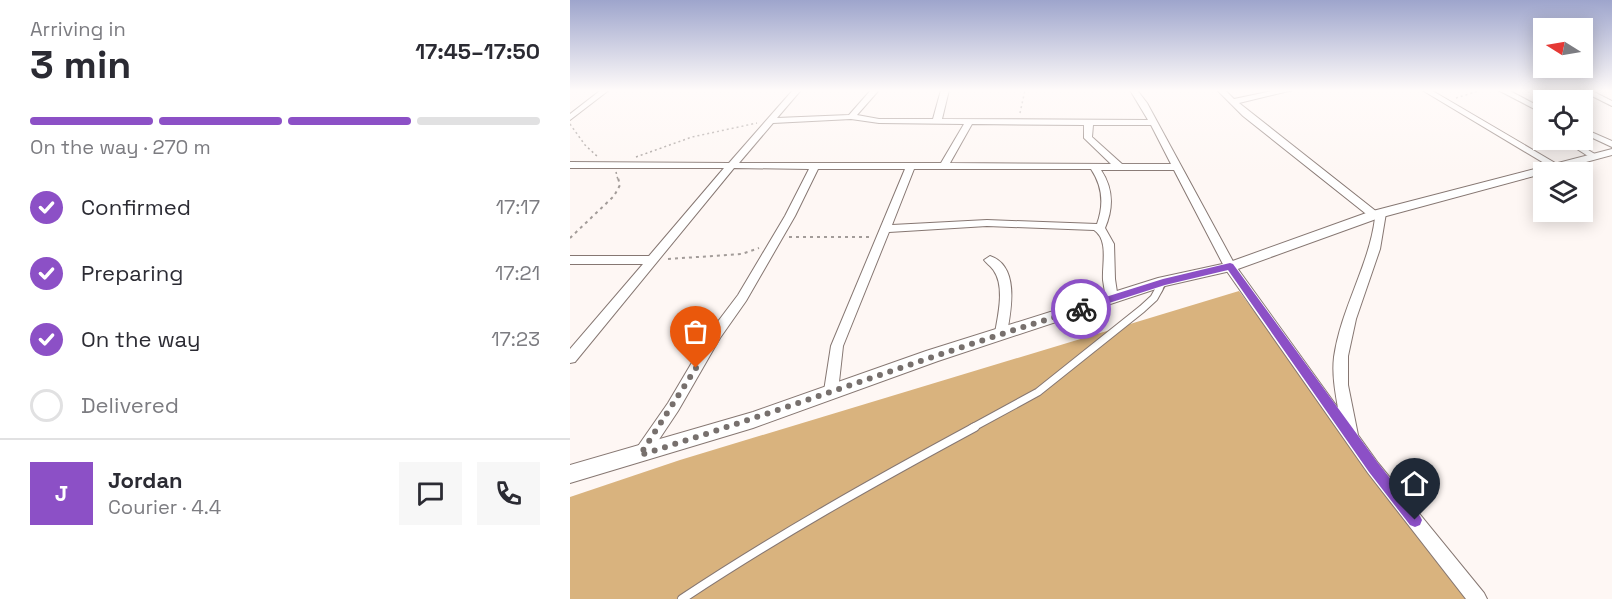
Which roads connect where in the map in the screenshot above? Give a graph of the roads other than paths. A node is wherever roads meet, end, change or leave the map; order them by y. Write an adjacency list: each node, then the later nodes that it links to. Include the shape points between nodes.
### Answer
1 (775, 118): 8 (street)
2 (831, 118): 8 (street)
3 (857, 118): 9 (street)
4 (938, 118): 9 (street)
5 (1150, 118): 13 (street)
6 (1253, 118): 31 (street)
7 (1473, 118): 20 (street)
8 (772, 121): 26 (street)
9 (937, 121): 10 (street)
10 (947, 122): 11 (street); 14 (street)
11 (969, 122): 12 (street); 14 (street)
12 (1089, 123): 13 (street); 29 (street, via 1088,138)
13 (1153, 123): 27 (street)
14 (963, 131): 25 (street)
15 (1593, 135): 16 (street)
16 (1612, 144)
17 (1584, 150): 19 (street)
18 (1612, 152): 19 (street)
19 (1594, 156): 21 (street)
20 (1548, 162)
21 (1574, 162)
22 (570, 165): 26 (street)
23 (815, 165): 24 (street); 26 (street); 44 (street, via 737,305)
24 (911, 165): 25 (street); 33 (street)
25 (945, 165): 28 (street)
26 (731, 166): 34 (street)
27 (1176, 167): 29 (street); 37 (street)
28 (1095, 168): 29 (street); 32 (street, via 1106,186 1106,212)
29 (1121, 168)
30 (1533, 173): 31 (street)
31 (1378, 214): 37 (street); 43 (street, via 1379,237 1341,357 1342,389)
32 (1100, 228): 33 (street, via 987,223); 39 (street, via 1109,244)
33 (883, 233): 42 (street, via 837,346)
34 (652, 259): 35 (street); 41 (street)
35 (570, 260)
36 (990, 260): 40 (street, via 999,266 1004,283)
37 (1230, 267): 38 (street); 43 (street)
38 (1163, 282): 39 (street); 46 (lane, via 1142,309 1038,392 851,494)
39 (1112, 299): 40 (street)
40 (1001, 333): 42 (street)
41 (570, 358)
42 (831, 391): 44 (street)
43 (1352, 438): 47 (street)
44 (640, 455): 45 (street)
45 (570, 474)
46 (682, 599)
47 (1478, 599)

